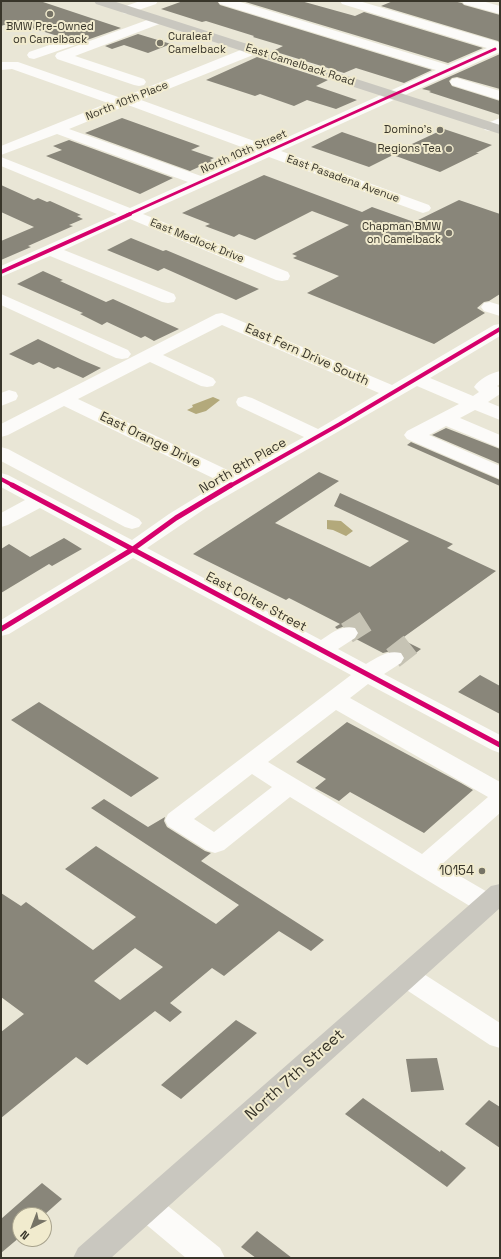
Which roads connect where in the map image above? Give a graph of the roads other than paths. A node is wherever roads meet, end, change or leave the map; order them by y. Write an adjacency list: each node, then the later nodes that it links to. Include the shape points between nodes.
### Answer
1 (100, 1): 6 (main road, East Camelback Road)
2 (152, 1): 6 (street)
3 (224, 1): 18 (street)
4 (346, 1): 13 (street)
5 (468, 1): 7 (street)
6 (127, 10): 8 (main road, East Camelback Road)
7 (500, 10)
8 (145, 16): 9 (main road, East Camelback Road); 12 (street)
9 (158, 20): 10 (street); 14 (main road, East Camelback Road)
10 (135, 28): 11 (street); 12 (street)
11 (156, 36)
12 (83, 44): 15 (street); 16 (street, via 103,56); 16 (street, via 62,56)
13 (497, 47): 18 (street, North 10th Street)
14 (254, 50): 22 (main road, East Camelback Road); 23 (street, North 10th Place)
15 (34, 55)
16 (86, 64): 19 (street)
17 (1, 66): 23 (street, East Pasadena Avenue, via 13,65)
18 (453, 76): 21 (street); 22 (street, North 10th Street)
19 (139, 82)
20 (500, 86): 21 (street)
21 (494, 94)
22 (393, 95): 24 (main road, East Camelback Road); 30 (street, North 10th Street)
23 (125, 102): 25 (street, North 10th Place); 30 (street, East Pasadena Avenue)
24 (497, 126)
25 (57, 129): 27 (street, North 10th Place); 32 (street)
26 (7, 134): 27 (street); 28 (street)
27 (33, 138): 28 (street, North 10th Place)
28 (19, 144): 29 (street, North 10th Place)
29 (1, 151)
30 (268, 152): 32 (street, North 10th Street); 33 (street, East Pasadena Avenue)
31 (1, 161): 34 (street, East Medlock Drive)
32 (202, 182): 34 (street, North 10th Street)
33 (423, 208)
34 (130, 214): 35 (street, North 10th Street); 37 (street, East Medlock Drive)
35 (50, 250): 36 (street, North 10th Street); 38 (street)
36 (1, 272)
37 (282, 276)
38 (168, 298)
39 (1, 299): 41 (street)
40 (500, 329): 43 (street, North 8th Place)
41 (122, 354)
42 (149, 355): 44 (street); 46 (street, East Fern Drive South, via 222,318); 47 (street)
43 (416, 379): 46 (street, North 8th Place); 49 (street)
44 (207, 382)
45 (498, 387): 49 (street)
46 (392, 392): 53 (street, North 8th Place)
47 (64, 399): 52 (street); 58 (street, East Orange Drive)
48 (245, 402): 53 (street)
49 (475, 403): 50 (street); 51 (street)
50 (500, 414)
51 (444, 418): 54 (street); 56 (street, via 414,435)
52 (1, 431)
53 (318, 436): 58 (street, North 8th Place)
54 (500, 442)
55 (1, 454): 59 (street)
56 (500, 472)
57 (1, 479): 60 (street, East Colter Street)
58 (236, 482): 64 (street, North 8th Place, via 152,534)
59 (85, 498): 61 (street); 63 (street)
60 (39, 500): 61 (street, East Colter Street); 62 (street)
61 (62, 511): 64 (street, East Colter Street)
62 (1, 521)
63 (132, 523)
64 (133, 549): 65 (street, North 8th Place); 67 (street, East Colter Street)
65 (1, 629)
66 (347, 634): 67 (street)
67 (322, 650): 69 (street, East Colter Street)
68 (393, 658): 69 (street)
69 (366, 674): 70 (street); 71 (street, East Colter Street)
70 (334, 699): 72 (street); 74 (street)
71 (500, 745)
72 (251, 763): 73 (street); 73 (street, via 177,820 215,844)
73 (289, 786): 76 (street)
74 (500, 793)
75 (500, 800): 76 (street)
76 (424, 866): 77 (street)
77 (494, 898): 78 (main road, North 7th Street)
78 (406, 976): 79 (street); 80 (main road, North 7th Street)
79 (500, 1037)
80 (147, 1206): 81 (street); 82 (main road, North 7th Street)
81 (196, 1255)
82 (89, 1258)

